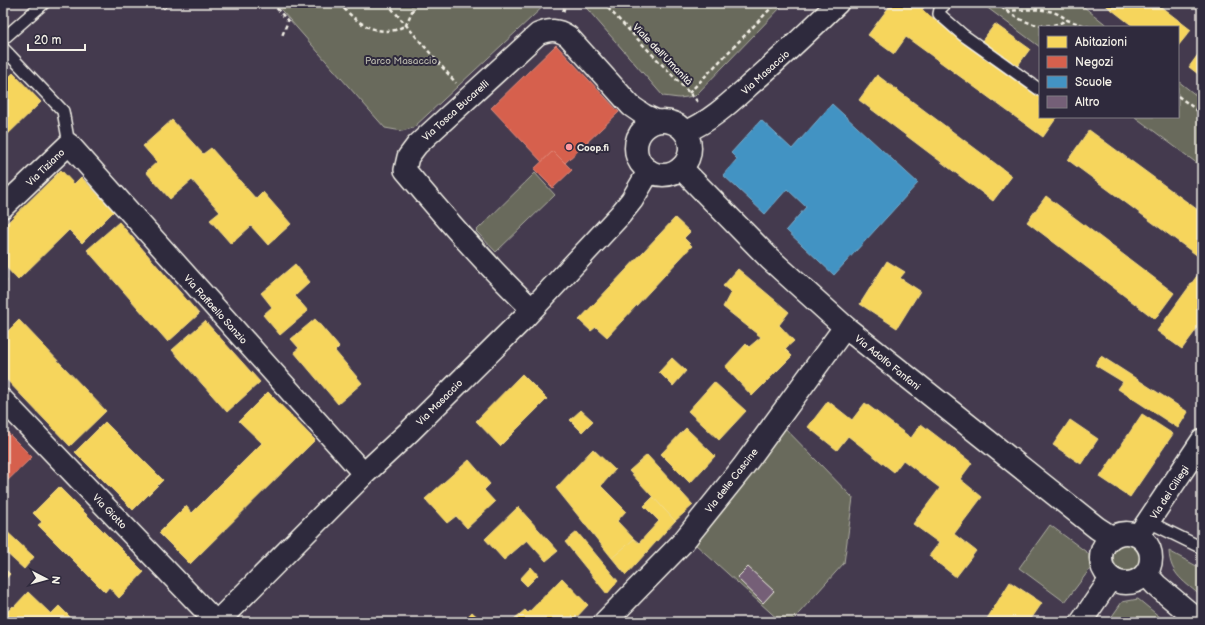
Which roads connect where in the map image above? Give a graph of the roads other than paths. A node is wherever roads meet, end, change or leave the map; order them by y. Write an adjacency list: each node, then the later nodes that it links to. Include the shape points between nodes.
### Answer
1 (44, 3): 4 (lane)
2 (838, 3): 8 (street, Via Masaccio, via 734,100 697,127)
3 (946, 3): 6 (lane, via 939,14 963,35)
4 (3, 39)
5 (3, 48): 9 (lane, via 63,112)
6 (1039, 89)
7 (657, 121): 8 (street, via 677,124); 11 (street, via 645,127 637,140 636,154 643,167); 13 (street, Via Tosca Bucarelli, via 631,106 568,36 558,30 548,31 538,34 417,145 408,158 405,170 460,234)
8 (685, 132): 10 (street, via 690,150)
9 (69, 144): 12 (street, Via Tiziano); 17 (street, Via Raffaello Sanzio)
10 (681, 168): 11 (street, via 662,175); 14 (street, Via Adolfo Fanfani, via 770,259)
11 (649, 171): 13 (street, Via Masaccio, via 620,215)
12 (3, 207)
13 (532, 310): 17 (street, Via Masaccio)
14 (845, 327): 19 (street, Via Adolfo Fanfani); 24 (street, Via delle Cascine, via 743,467 682,543)
15 (3, 400): 23 (street, Via Giotto)
16 (1202, 441): 18 (street, Via dei Ciliegi)
17 (364, 474): 23 (street, Via Masaccio)
18 (1144, 529): 19 (street); 20 (lane, Via dei Ciliegi); 21 (street, via 1152,559)
19 (1111, 537): 22 (street, via 1102,550 1101,558 1102,566)
20 (1202, 548)
21 (1146, 574): 22 (street, via 1140,579 1126,583); 26 (street)
22 (1111, 578): 25 (street)
23 (216, 622)
24 (605, 622)
25 (1081, 622)
26 (1200, 622)

